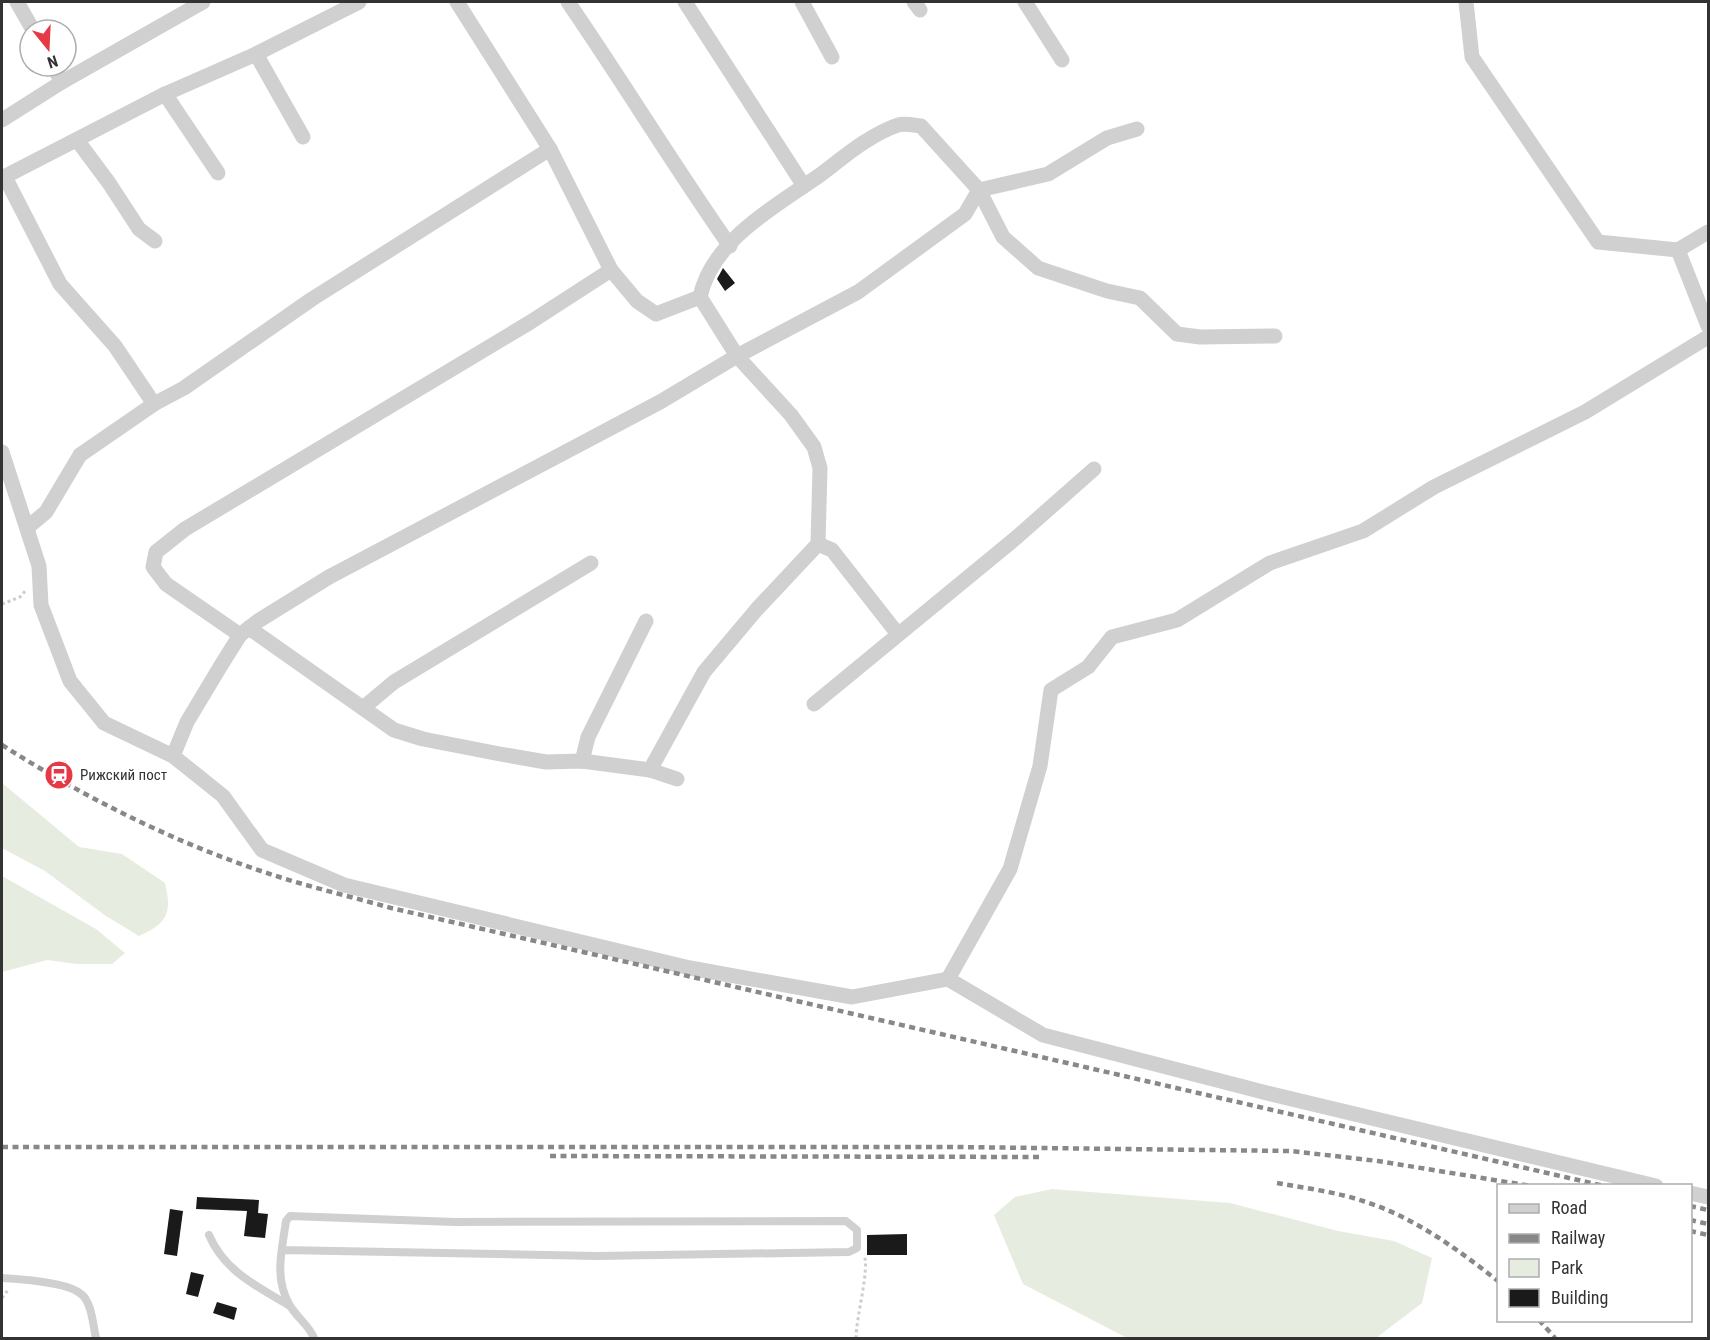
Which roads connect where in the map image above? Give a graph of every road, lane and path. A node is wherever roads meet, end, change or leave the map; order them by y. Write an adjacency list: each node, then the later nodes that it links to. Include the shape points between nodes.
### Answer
1 (17, 2): 11 (street)
2 (203, 2): 10 (street)
3 (360, 2): 12 (street)
4 (457, 2): 22 (street)
5 (568, 2): 29 (street)
6 (685, 2): 25 (street)
7 (802, 2): 13 (street)
8 (1025, 2): 14 (street)
9 (1466, 2): 30 (street, via 1472,57 1598,242)
10 (186, 6): 16 (street)
11 (26, 18)
12 (256, 54): 17 (street); 20 (street)
13 (832, 57)
14 (1062, 60)
15 (60, 78): 16 (street)
16 (62, 82): 18 (street)
17 (165, 94): 21 (street); 23 (street)
18 (2, 120)
19 (1137, 129): 26 (street, via 1107,138 1048,174)
20 (303, 137)
21 (77, 140): 24 (street); 28 (street, via 139,230)
22 (550, 148): 31 (street); 37 (street)
23 (218, 173)
24 (3, 178): 37 (street, via 60,284 115,346)
25 (804, 186): 26 (street, via 867,140 900,124 921,126); 29 (street, via 761,215)
26 (979, 190): 34 (street, via 1003,237 1038,268 1140,298 1177,334 1200,338); 36 (street, via 965,214 858,292)
27 (1708, 231): 30 (street)
28 (155, 241)
29 (730, 246): 32 (street, via 704,280)
30 (1678, 250): 33 (street)
31 (611, 270): 32 (street, via 637,300 656,314); 46 (street, via 185,529 156,552 153,567 166,584)
32 (700, 297): 36 (street)
33 (1708, 326)
34 (1275, 336)
35 (1708, 337): 54 (street, via 1585,412 1434,487 1364,531 1270,563 1177,620 1112,637 1088,667 1051,690 1040,766 1010,869)
36 (736, 356): 41 (street, via 792,415 814,447 820,468); 46 (street, via 660,402 329,577)
37 (154, 404): 40 (street, via 80,455 46,512)
38 (2, 452): 40 (street)
39 (1094, 469): 47 (street)
40 (28, 527): 43 (street)
41 (818, 544): 47 (street, via 832,549); 52 (street, via 704,672)
42 (591, 563): 49 (street, via 394,682)
43 (40, 572): 44 (path, via 20,597); 50 (street, via 41,605 70,681 104,723)
44 (2, 604)
45 (646, 621): 51 (street, via 588,737)
46 (245, 632): 49 (street); 50 (street, via 187,722)
47 (897, 633): 48 (street)
48 (814, 704)
49 (363, 708): 51 (street, via 394,730 423,739 546,762)
50 (173, 756): 54 (street, via 223,796 262,850 344,885 690,968 852,997)
51 (582, 761): 52 (street)
52 (650, 770): 53 (street)
53 (677, 779)
54 (948, 979): 55 (street, via 1043,1035 1267,1093)
55 (1652, 1184)
56 (1692, 1193): 57 (street)
57 (1708, 1197)
58 (209, 1235): 62 (lane, via 215,1250 242,1278)
59 (857, 1248): 60 (lane, via 849,1252 597,1256); 60 (lane, via 857,1230 846,1221 455,1222 290,1216); 65 (path, via 866,1258 866,1268)
60 (282, 1250): 62 (lane, via 278,1262)
61 (2, 1278): 63 (lane, via 67,1288 81,1294 88,1304)
62 (290, 1306): 64 (lane)
63 (96, 1338)
64 (314, 1338)
65 (856, 1338)

